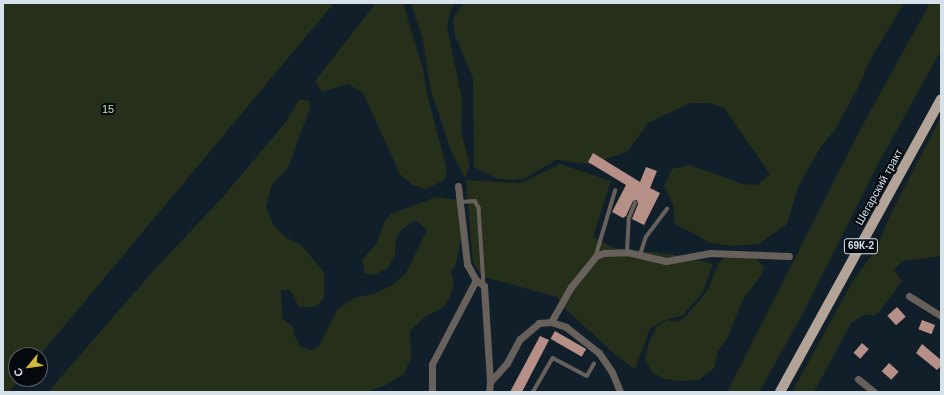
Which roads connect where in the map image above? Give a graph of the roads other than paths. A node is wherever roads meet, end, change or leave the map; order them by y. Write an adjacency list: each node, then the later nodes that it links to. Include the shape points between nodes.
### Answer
1 (941, 99): 23 (main road, Шегарский тракт / 69К-2)
2 (458, 186): 4 (street)
3 (615, 191): 9 (lane)
4 (461, 202): 11 (street, via 468,264); 12 (lane, via 473,201 479,208)
5 (635, 203): 7 (lane, via 629,218)
6 (667, 209): 8 (lane, via 646,237)
7 (627, 252): 8 (street); 9 (street)
8 (640, 255): 10 (street, via 666,261 710,253)
9 (596, 256): 15 (street, via 571,287)
10 (789, 256)
11 (476, 280): 12 (street); 19 (street, via 432,364)
12 (484, 286): 18 (street)
13 (909, 296): 14 (street)
14 (941, 316)
15 (551, 322): 18 (street, via 539,323 529,329 520,339 507,363); 22 (street, via 566,327 599,354 612,372)
16 (594, 364): 21 (lane, via 587,376 553,358)
17 (858, 379): 24 (street)
18 (490, 382): 20 (street)
19 (432, 392)
20 (489, 392)
21 (534, 392)
22 (620, 392)
23 (780, 392)
24 (874, 392)

